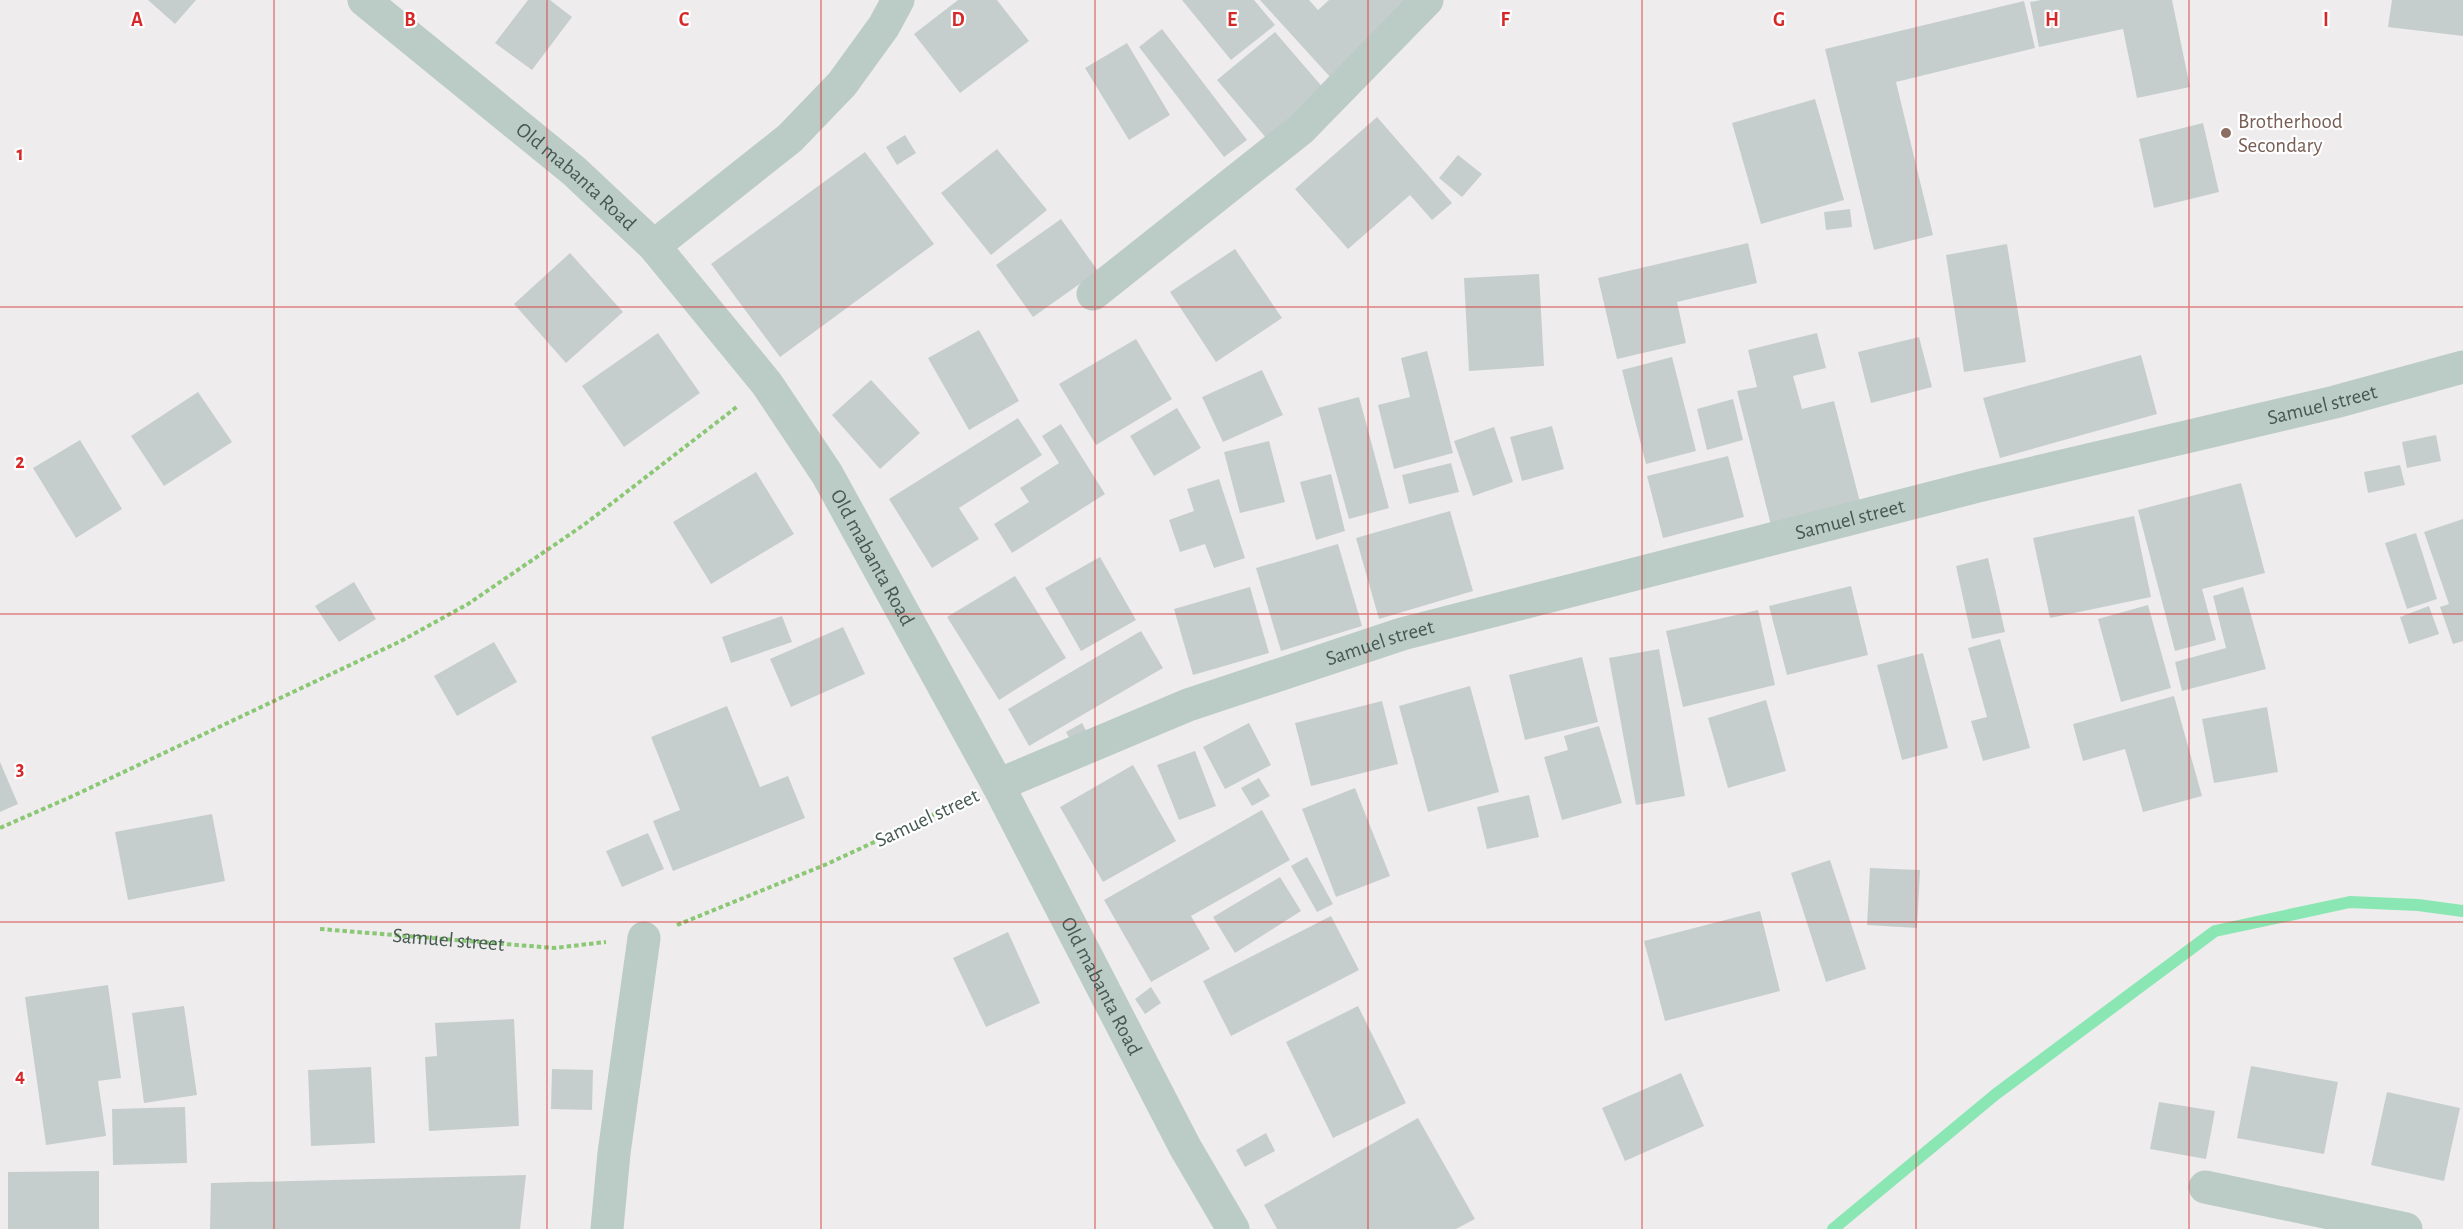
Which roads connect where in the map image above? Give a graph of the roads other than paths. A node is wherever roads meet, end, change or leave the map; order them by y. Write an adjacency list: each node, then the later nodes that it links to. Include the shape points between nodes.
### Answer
1 (363, 0): 4 (street, Old mabanta Road, via 574,171)
2 (898, 0): 4 (street, via 842,84 790,138)
3 (1427, 0): 5 (street, via 1300,129)
4 (654, 246): 7 (street, Old mabanta Road, via 767,384 827,474)
5 (1093, 294)
6 (2463, 367): 7 (street, Samuel street, via 1402,634 1188,705)
7 (998, 785): 11 (street, Old mabanta Road, via 1185,1147)
8 (644, 938): 10 (street)
9 (2205, 1187): 12 (street)
10 (607, 1229)
11 (1233, 1229)
12 (2406, 1229)

